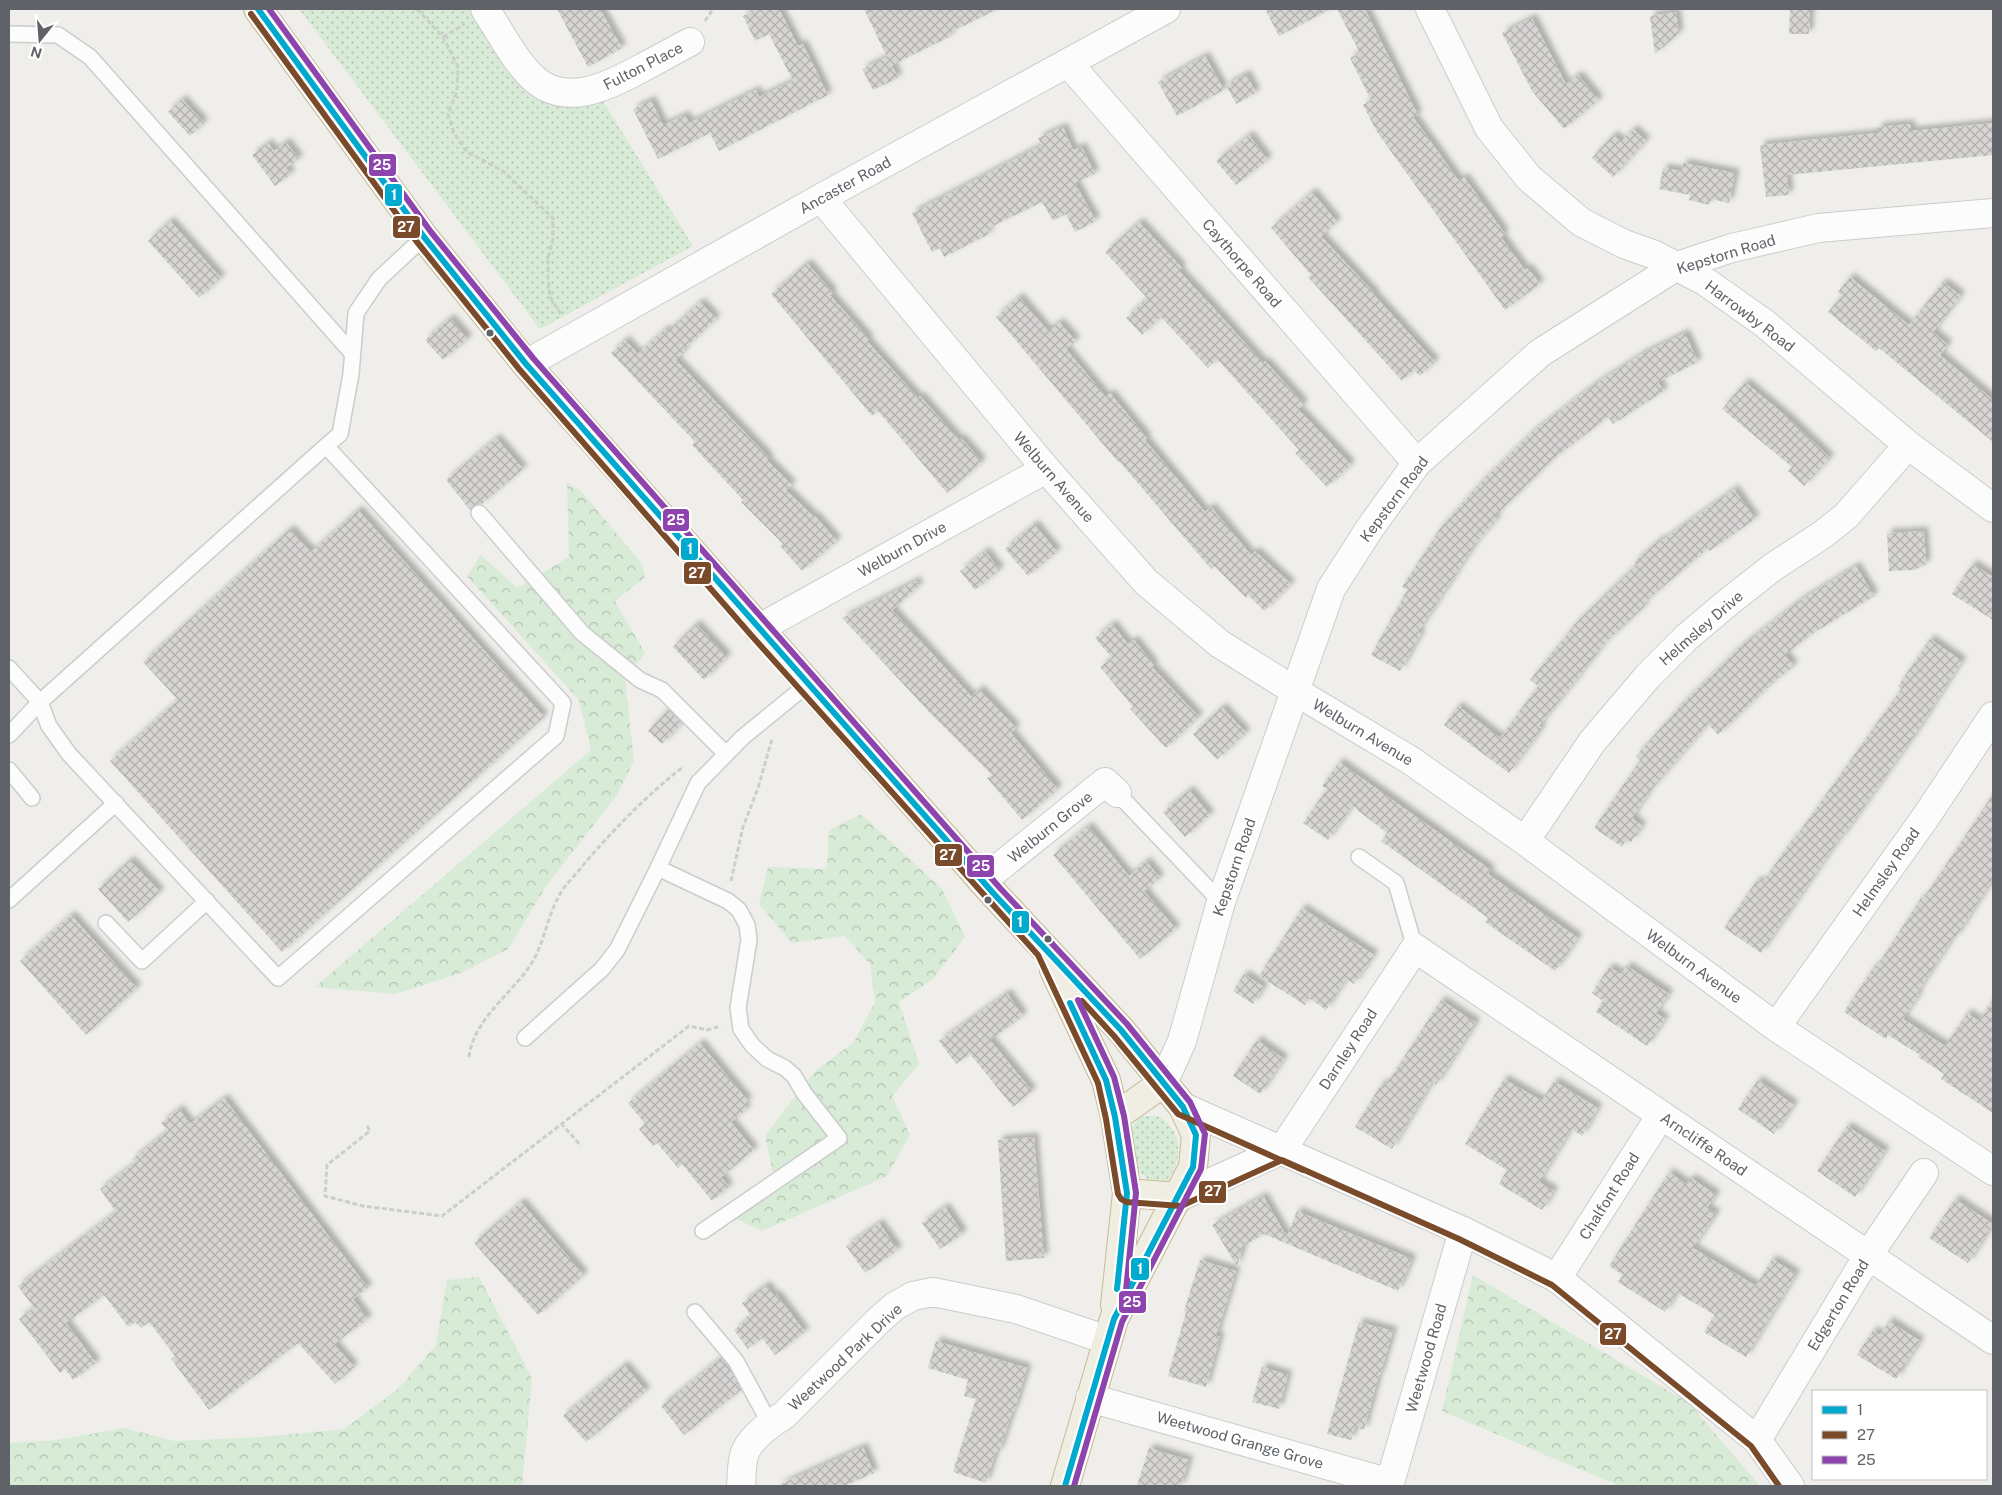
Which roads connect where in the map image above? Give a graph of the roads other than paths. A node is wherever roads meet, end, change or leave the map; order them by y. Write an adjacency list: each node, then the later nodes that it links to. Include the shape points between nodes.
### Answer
1 (258, 9): 10 (highway)
2 (485, 9): 6 (street, Fulton Place, via 523,68 536,80 555,90 590,91 607,86)
3 (1166, 9): 7 (street, Ancaster Road)
4 (1430, 9): 11 (street, Harrowby Road, via 1490,128 1529,178 1581,222)
5 (9, 34): 12 (lane, via 58,35 90,57)
6 (690, 42)
7 (1068, 63): 8 (street, Ancaster Road); 16 (street, Caythorpe Road)
8 (821, 198): 13 (street, Ancaster Road); 17 (street, Welburn Avenue)
9 (1993, 213): 11 (street, Kepstorn Road, via 1818,228 1732,248)
10 (424, 237): 12 (lane, via 379,279 356,313); 13 (highway)
11 (1677, 266): 14 (street, Harrowby Road, via 1706,282 1764,323); 16 (street, Kepstorn Road, via 1540,353)
12 (352, 353): 15 (lane, via 340,434)
13 (526, 364): 20 (highway)
14 (1908, 445): 18 (street, Harrowby Road); 32 (street, Helmsley Drive, via 1846,516 1726,604 1648,676 1592,742)
15 (326, 446): 24 (lane); 37 (lane, via 563,703 556,736 278,978)
16 (1417, 463): 23 (street, Kepstorn Road, via 1331,589)
17 (1046, 469): 20 (street, Welburn Drive); 23 (street, Welburn Avenue, via 1146,582 1220,644)
18 (1993, 508)
19 (479, 513): 27 (lane, via 582,633 640,680 662,690)
20 (758, 629): 22 (highway)
21 (9, 668): 24 (lane)
22 (808, 684): 27 (lane); 35 (highway)
23 (1295, 691): 32 (street, Welburn Avenue, via 1410,760); 38 (street, Kepstorn Road)
24 (40, 702): 26 (lane); 31 (lane, via 49,726 69,754)
25 (1993, 716): 42 (street, Helmsley Road, via 1925,818)
26 (9, 734)
27 (726, 754): 34 (lane, via 698,783)
28 (9, 770): 30 (lane)
29 (1117, 793): 35 (street, Welburn Grove, via 1104,782); 38 (lane)
30 (32, 798)
31 (116, 803): 36 (lane); 37 (lane)
32 (1525, 841): 42 (street, Welburn Avenue)
33 (1359, 857): 40 (lane, via 1396,882)
34 (658, 868): 43 (lane, via 617,950 602,969); 53 (lane, via 728,901 738,910 749,940 738,1008 741,1029 767,1059 794,1076 838,1138)
35 (982, 881): 41 (highway)
36 (9, 900)
37 (207, 901): 39 (lane, via 142,961)
38 (1221, 902): 44 (street, Kepstorn Road, via 1182,1041)
39 (106, 923)
40 (1415, 948): 46 (street, Arncliffe Road); 48 (street, Darnley Road)
41 (1045, 950): 44 (highway, via 1121,1030); 47 (highway, via 1106,1080)
42 (1776, 1027): 49 (street, Welburn Avenue)
43 (525, 1038)
44 (1163, 1082): 45 (highway); 47 (highway)
45 (1183, 1106): 48 (street); 52 (highway, via 1196,1135 1193,1167)
46 (1661, 1115): 55 (street, Arncliffe Road); 56 (street, Chalfont Road)
47 (1115, 1117): 51 (highway)
48 (1282, 1150): 52 (street); 54 (street)
49 (1993, 1171)
50 (1924, 1173): 55 (street, Edgerton Road)
51 (1127, 1193): 52 (highway); 58 (highway)
52 (1179, 1197): 58 (highway)
53 (704, 1231)
54 (1463, 1231): 56 (street); 63 (street, Weetwood Road)
55 (1869, 1254): 59 (street, Arncliffe Road); 62 (street, Edgerton Road)
56 (1557, 1278): 62 (street)
57 (696, 1312): 61 (lane, via 736,1361)
58 (1110, 1330): 60 (highway); 61 (street, Weetwood Park Drive, via 933,1292 913,1296 895,1306 784,1415)
59 (1993, 1340)
60 (1090, 1398): 63 (street, Weetwood Grange Grove); 65 (highway)
61 (770, 1424): 64 (street, Weetwood Park Drive, via 745,1452)
62 (1756, 1440): 66 (street)
63 (1390, 1485)
64 (741, 1486)
65 (1065, 1486)
66 (1790, 1486)

